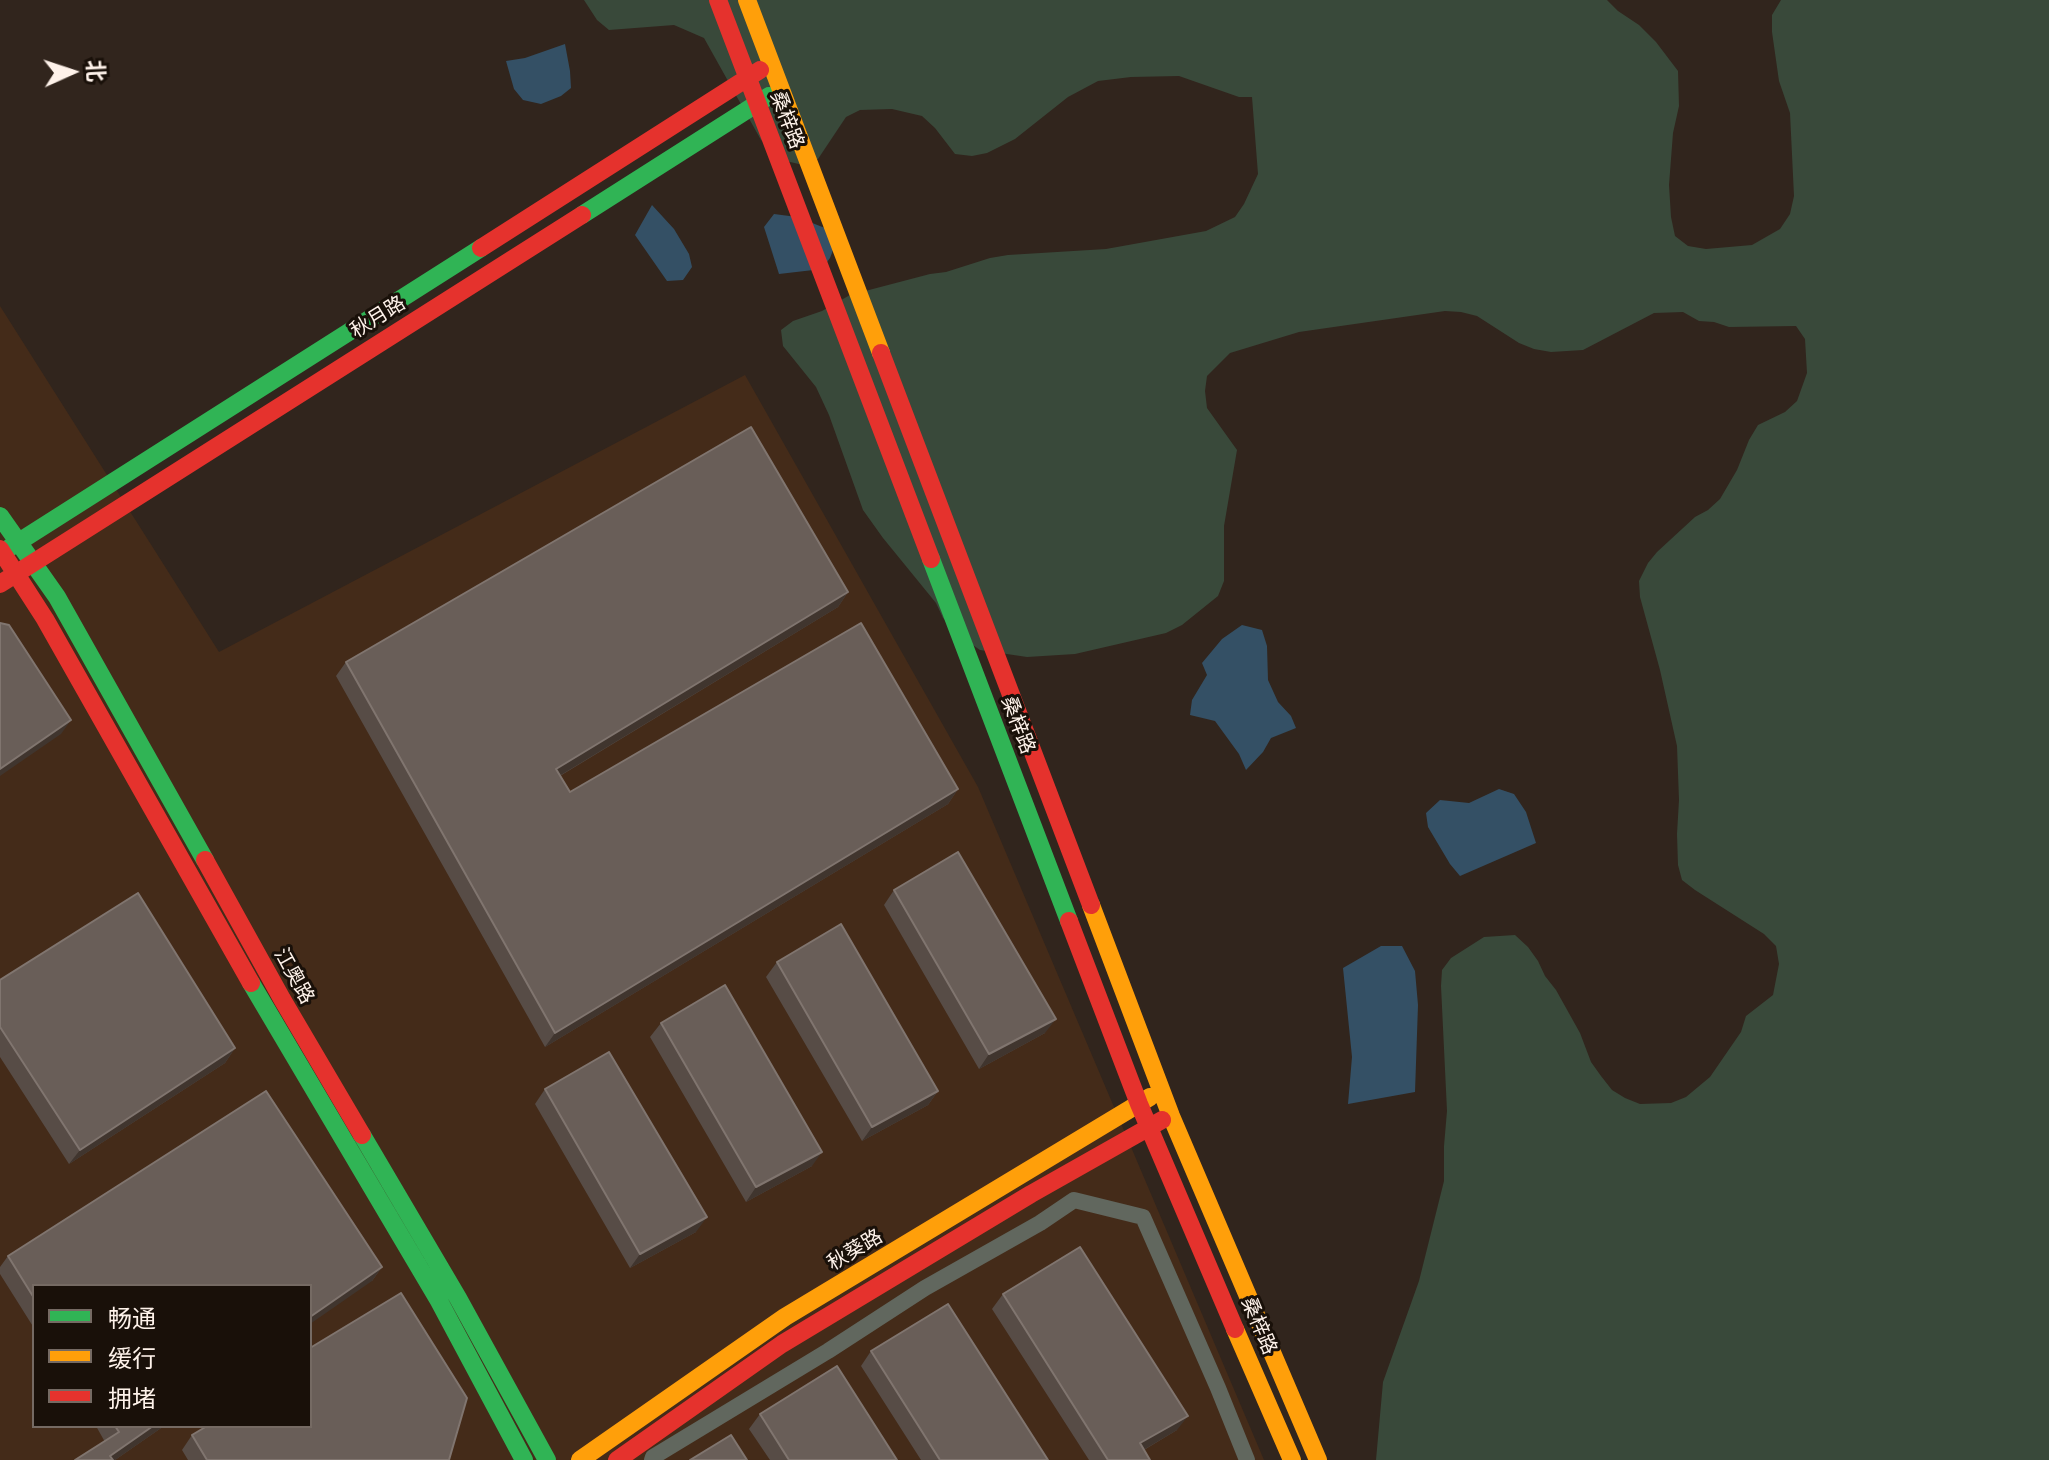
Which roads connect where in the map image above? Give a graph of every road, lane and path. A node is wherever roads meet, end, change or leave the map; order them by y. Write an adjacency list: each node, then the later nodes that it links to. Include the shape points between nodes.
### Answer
1 (718, 0): 4 (street, 桑梓路)
2 (747, 0): 3 (street, 桑梓路)
3 (771, 63): 4 (street, 秋月路); 5 (street, 桑梓路)
4 (747, 78): 6 (street, 桑梓路); 8 (street, 秋月路)
5 (781, 89): 6 (street, 秋月路); 11 (street, 桑梓路)
6 (757, 102): 9 (street, 秋月路); 12 (street, 桑梓路)
7 (0, 516): 8 (street, 江奥路)
8 (5, 550): 9 (street, 江奥路); 10 (street, 江奥路)
9 (33, 563): 10 (street, 秋月路); 16 (street, 江奥路)
10 (8, 579): 15 (street, 江奥路, via 53,633 266,1010 439,1301)
11 (1161, 1091): 12 (street, 秋葵路); 13 (street, 桑梓路)
12 (1139, 1104): 14 (street, 桑梓路); 17 (street, 秋葵路, via 785,1317)
13 (1171, 1116): 14 (street); 22 (street, 桑梓路)
14 (1149, 1126): 18 (street, via 782,1344); 21 (street, 桑梓路)
15 (524, 1460)
16 (547, 1460)
17 (580, 1460)
18 (617, 1460)
19 (652, 1460): 20 (street, via 1074,1200 1143,1217)
20 (1247, 1460)
21 (1292, 1460)
22 (1318, 1460)

